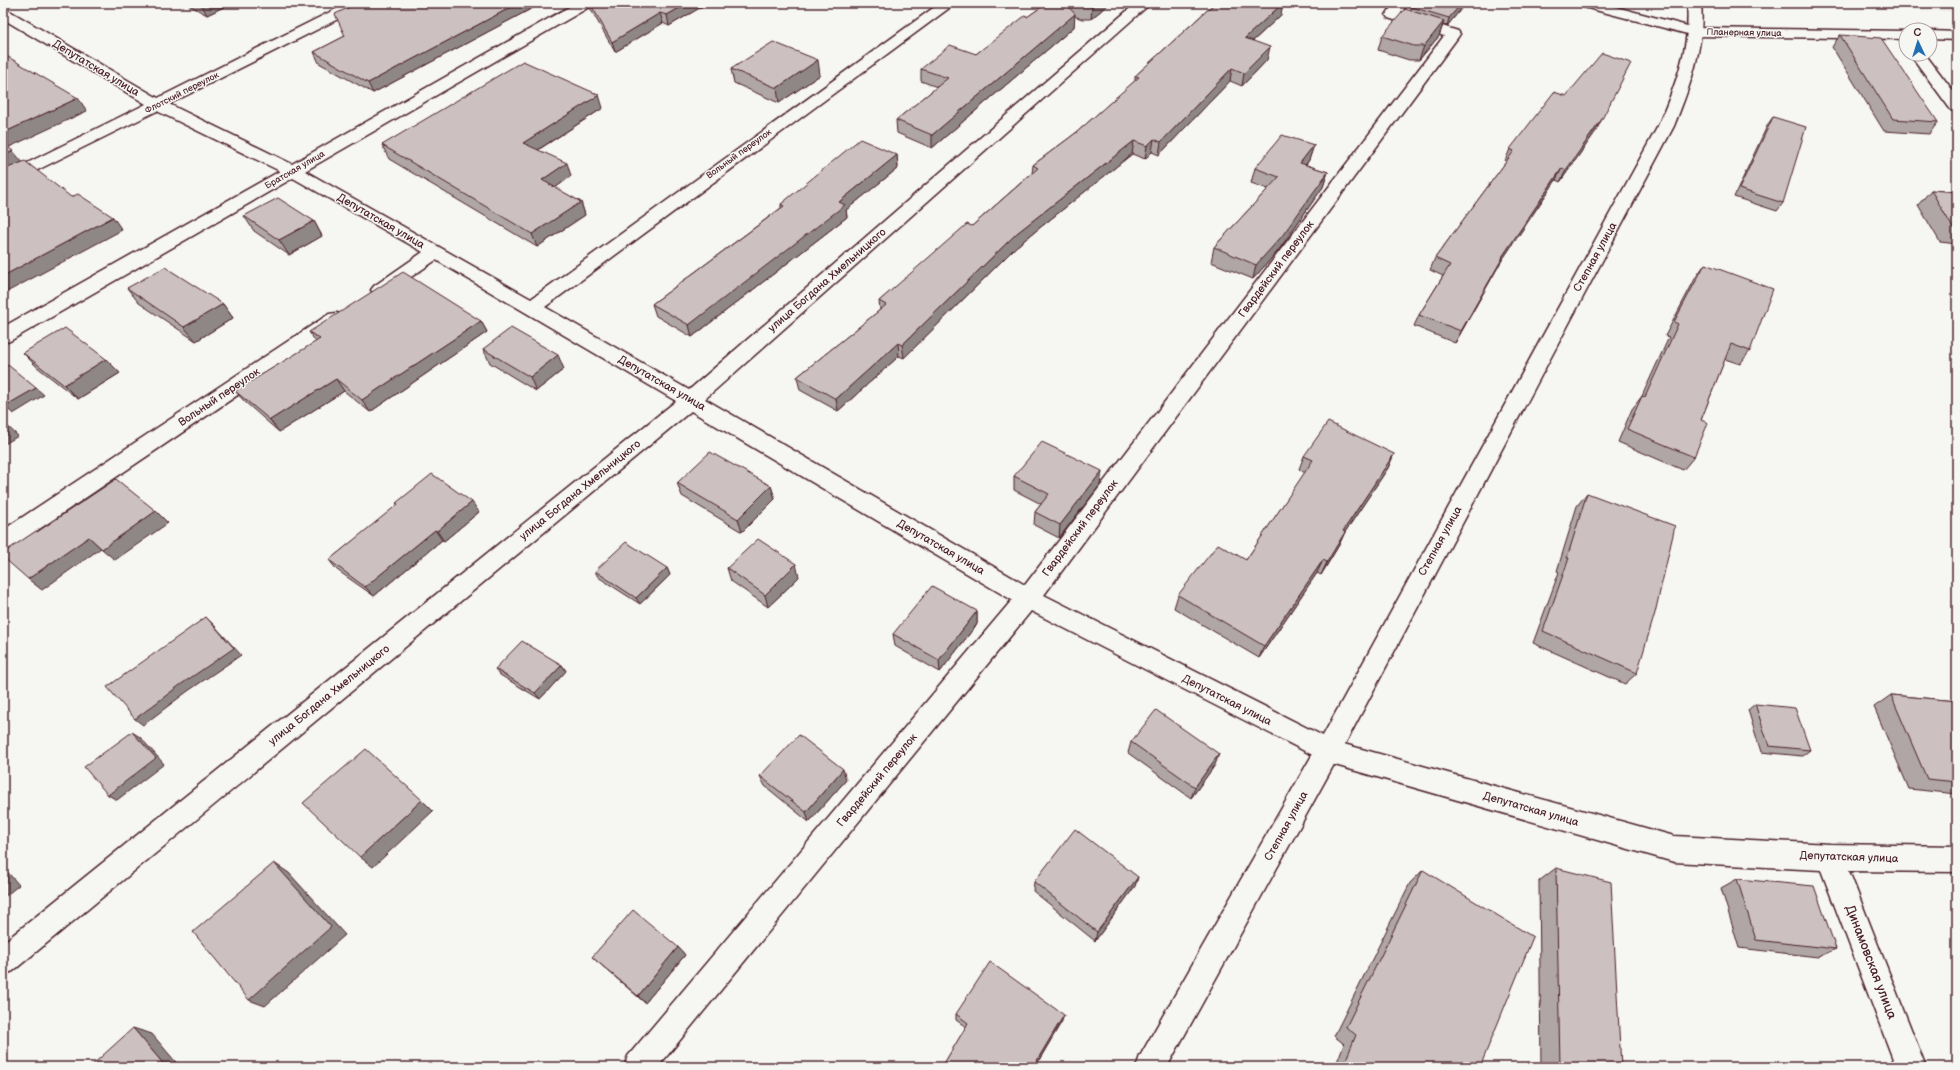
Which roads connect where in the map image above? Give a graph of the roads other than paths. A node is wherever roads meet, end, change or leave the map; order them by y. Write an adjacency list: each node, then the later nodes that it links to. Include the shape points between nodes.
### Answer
1 (359, 3): 14 (street, Флотский переулок)
2 (586, 3): 16 (street, Братская улица)
3 (949, 3): 19 (street, Вольный переулок)
4 (1144, 3): 21 (street, улица Богдана Хмельницкого)
5 (1401, 3): 23 (street, Гвардейский переулок, via 1393,15 1453,34)
6 (1586, 3): 9 (street, Планерная улица)
7 (1694, 3): 9 (street, Степная улица)
8 (3, 14): 14 (street, Депутатская улица)
9 (1695, 32): 11 (street, Планерная улица); 24 (street, Степная улица, via 1688,72 1666,126)
10 (1938, 35): 12 (street)
11 (1898, 36)
12 (1957, 36)
13 (1923, 62): 15 (street)
14 (158, 105): 16 (street, Депутатская улица); 17 (street, Флотский переулок)
15 (1957, 107)
16 (293, 171): 18 (street, Депутатская улица); 20 (street, Братская улица)
17 (3, 182)
18 (436, 252): 19 (street, Депутатская улица); 22 (street, Вольный переулок)
19 (530, 308): 21 (street, Депутатская улица)
20 (3, 336)
21 (691, 400): 23 (street, Депутатская улица); 27 (street, улица Богдана Хмельницкого)
22 (3, 542)
23 (1028, 598): 24 (street, Депутатская улица); 28 (street, Гвардейский переулок)
24 (1328, 751): 25 (street, Депутатская улица, via 1674,850); 29 (street, Степная улица)
25 (1830, 857): 26 (street, Депутатская улица); 30 (street, Динамовская улица)
26 (1957, 859)
27 (3, 961)
28 (639, 1067)
29 (1151, 1067)
30 (1911, 1067)

